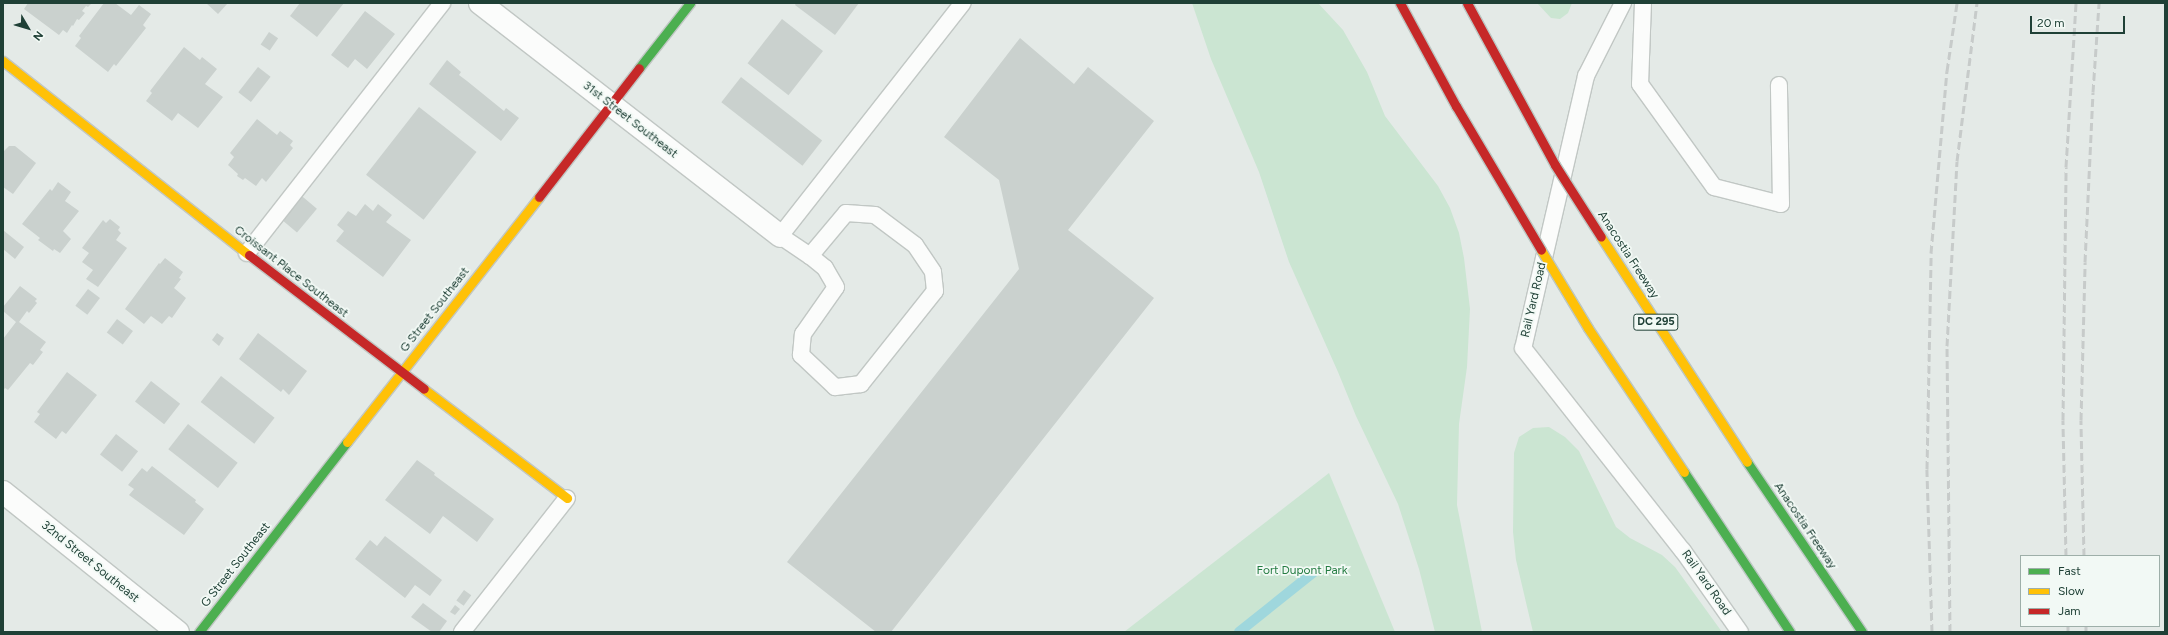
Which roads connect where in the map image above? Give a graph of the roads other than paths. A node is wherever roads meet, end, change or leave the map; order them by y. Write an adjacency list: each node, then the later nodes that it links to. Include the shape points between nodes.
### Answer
1 (442, 3): 13 (lane)
2 (480, 3): 11 (street, 31st Street Southeast)
3 (690, 3): 11 (main road, G Street Southeast)
4 (963, 3): 12 (lane)
5 (1400, 3): 22 (main road, bridge, via 1456,106 1588,328)
6 (1467, 3): 23 (main road, Anacostia Freeway / DC 295, bridge, via 1555,165 1739,451)
7 (1623, 3): 21 (lane, Rail Yard Road, via 1586,76 1523,348 1684,551)
8 (1643, 3): 10 (lane, via 1640,84 1714,187 1781,204)
9 (3, 60): 13 (main road, Croissant Place Southeast)
10 (1779, 85)
11 (611, 105): 12 (street, 31st Street Southeast); 15 (main road, G Street Southeast)
12 (780, 236): 14 (lane)
13 (247, 253): 15 (main road, Croissant Place Southeast)
14 (810, 256): 14 (lane, via 825,268 836,287 803,334 801,355 835,387 861,384 935,291 933,272 915,245 874,215 846,213)
15 (402, 372): 17 (main road, Croissant Place Southeast); 19 (main road, G Street Southeast)
16 (3, 492): 18 (street, 32nd Street Southeast)
17 (567, 498): 20 (lane)
18 (178, 632)
19 (199, 632)
20 (462, 632)
21 (1740, 632)
22 (1790, 632)
23 (1862, 632)

